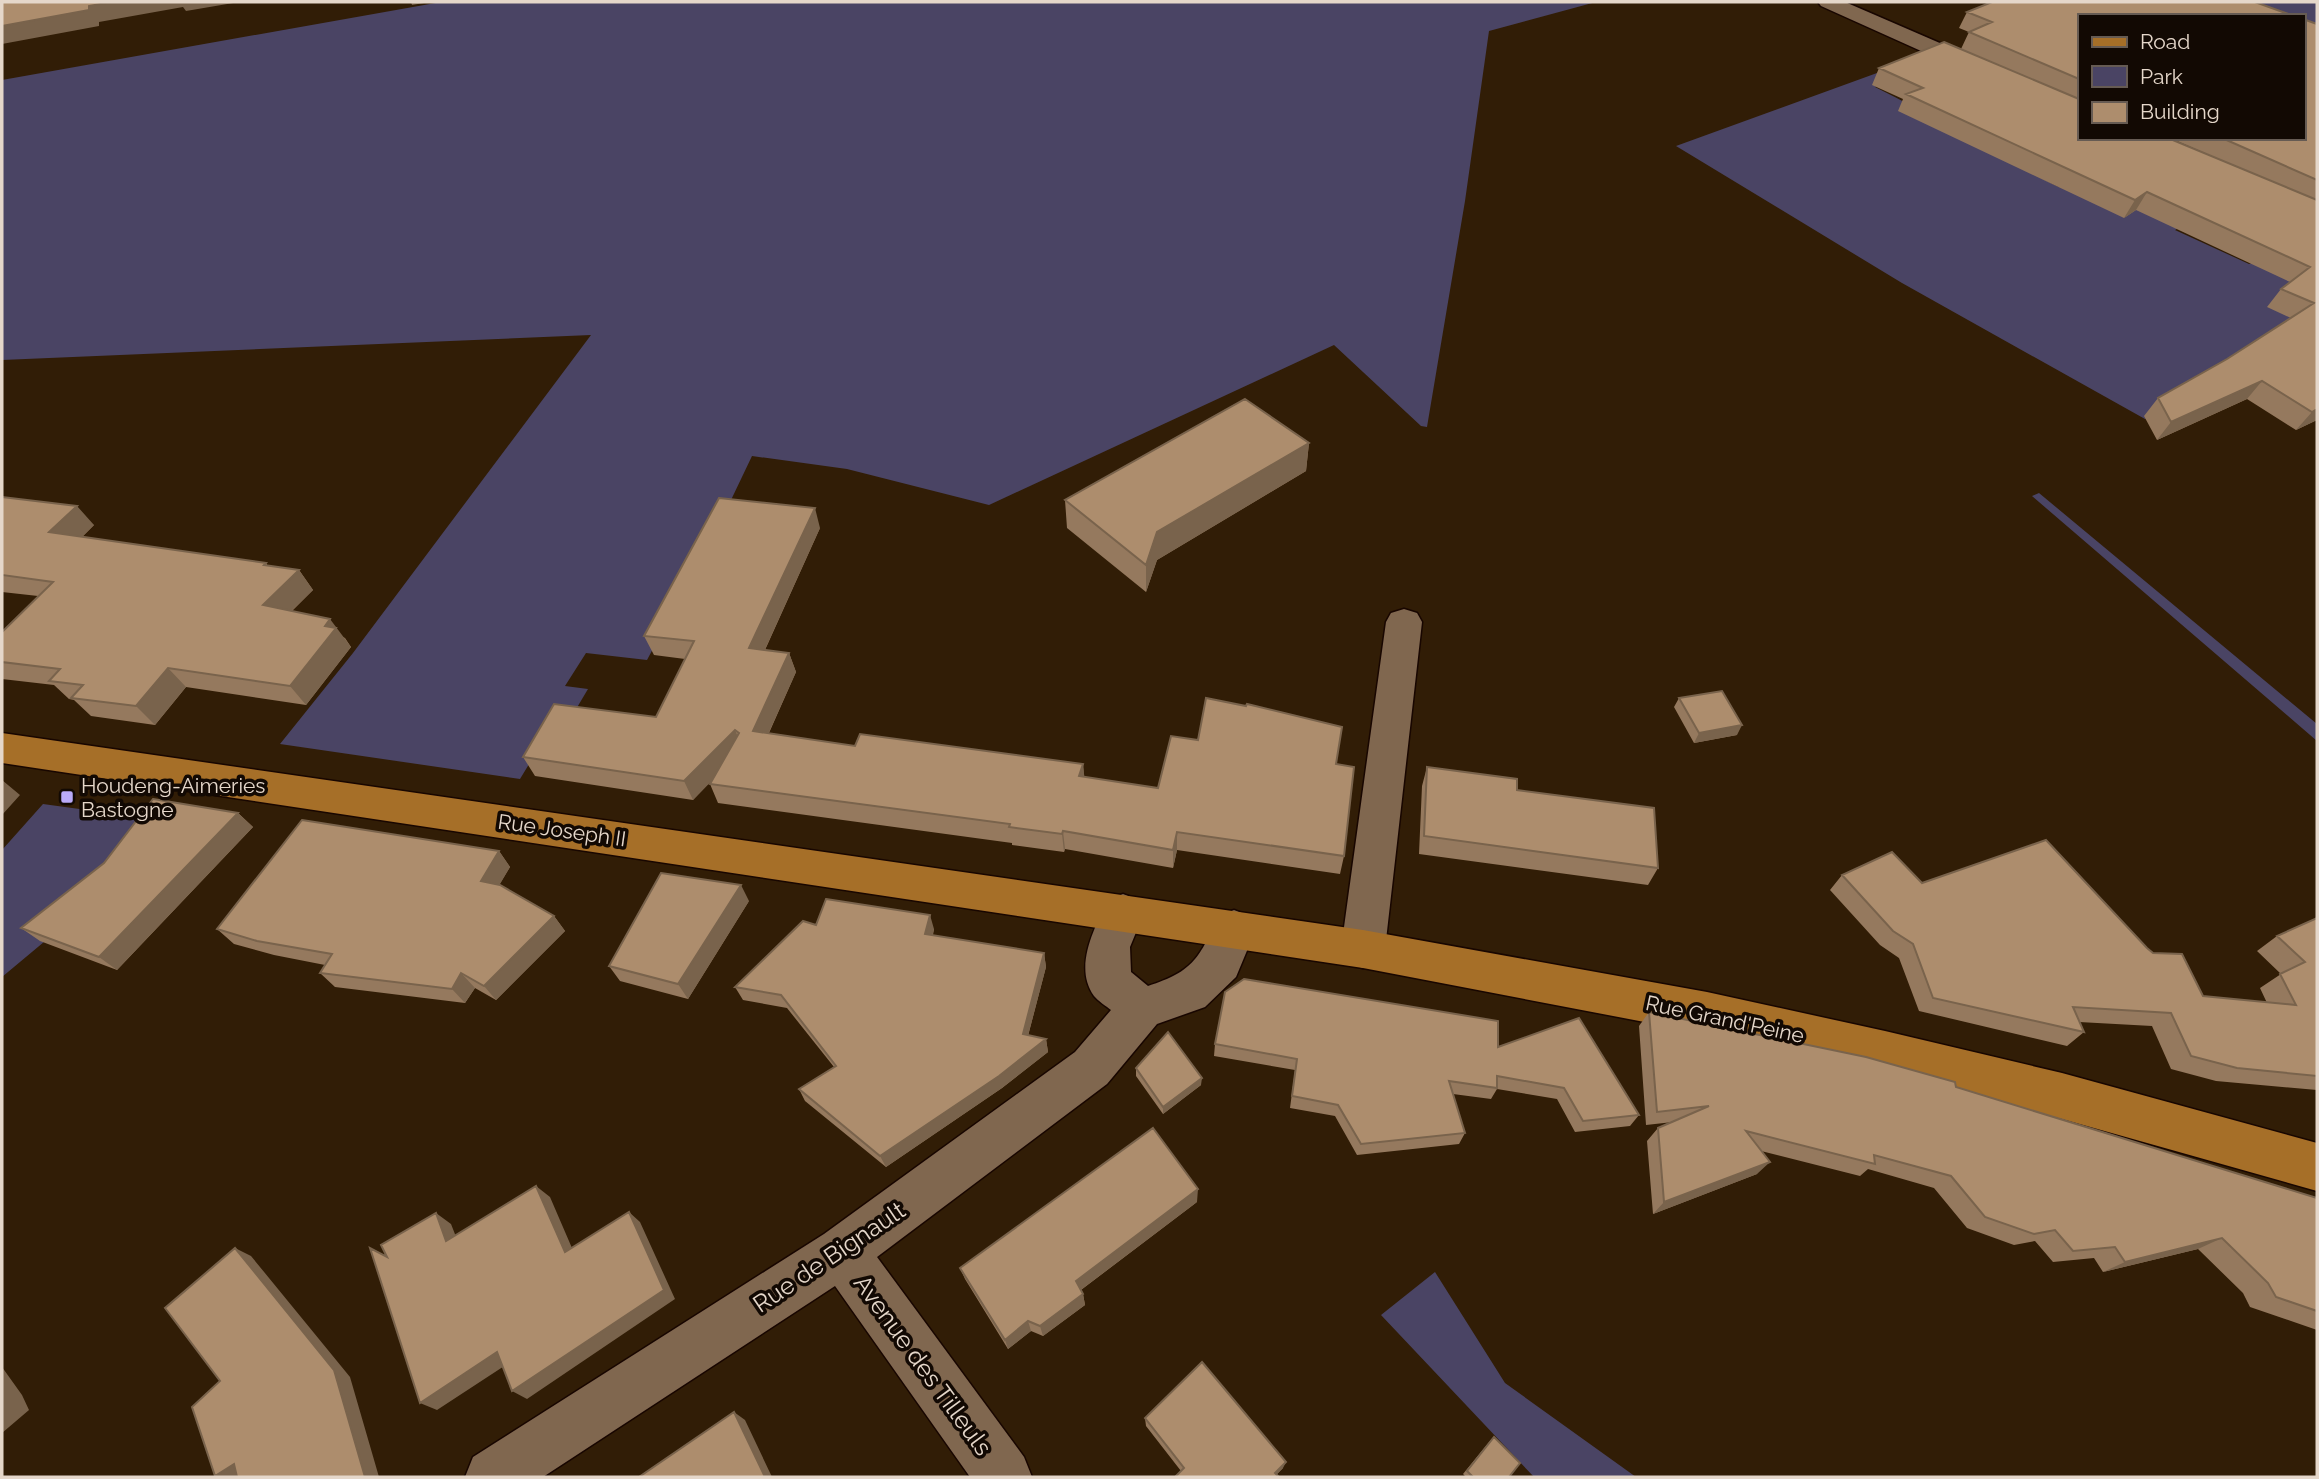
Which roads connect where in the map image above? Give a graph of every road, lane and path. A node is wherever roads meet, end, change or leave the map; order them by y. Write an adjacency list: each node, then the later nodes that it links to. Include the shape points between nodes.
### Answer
1 (1828, 2): 2 (street)
2 (2002, 78)
3 (1404, 622): 7 (street)
4 (2, 748): 5 (main road, Rue Joseph II)
5 (1123, 913): 6 (main road, Rue Grand'Peine); 8 (street, via 1108,947 1110,982)
6 (1234, 929): 7 (main road, Rue Grand'Peine); 8 (street, via 1221,963 1189,993)
7 (1363, 949): 9 (main road, Rue Grand'Peine, via 1707,1013 1885,1053 2062,1096)
8 (1142, 1009): 10 (street, Rue de Bignault, via 1091,1068)
9 (2317, 1167)
10 (842, 1252): 11 (street, Rue de Bignault); 12 (street, Avenue des Tilleuls)
11 (493, 1477)
12 (1004, 1477)

